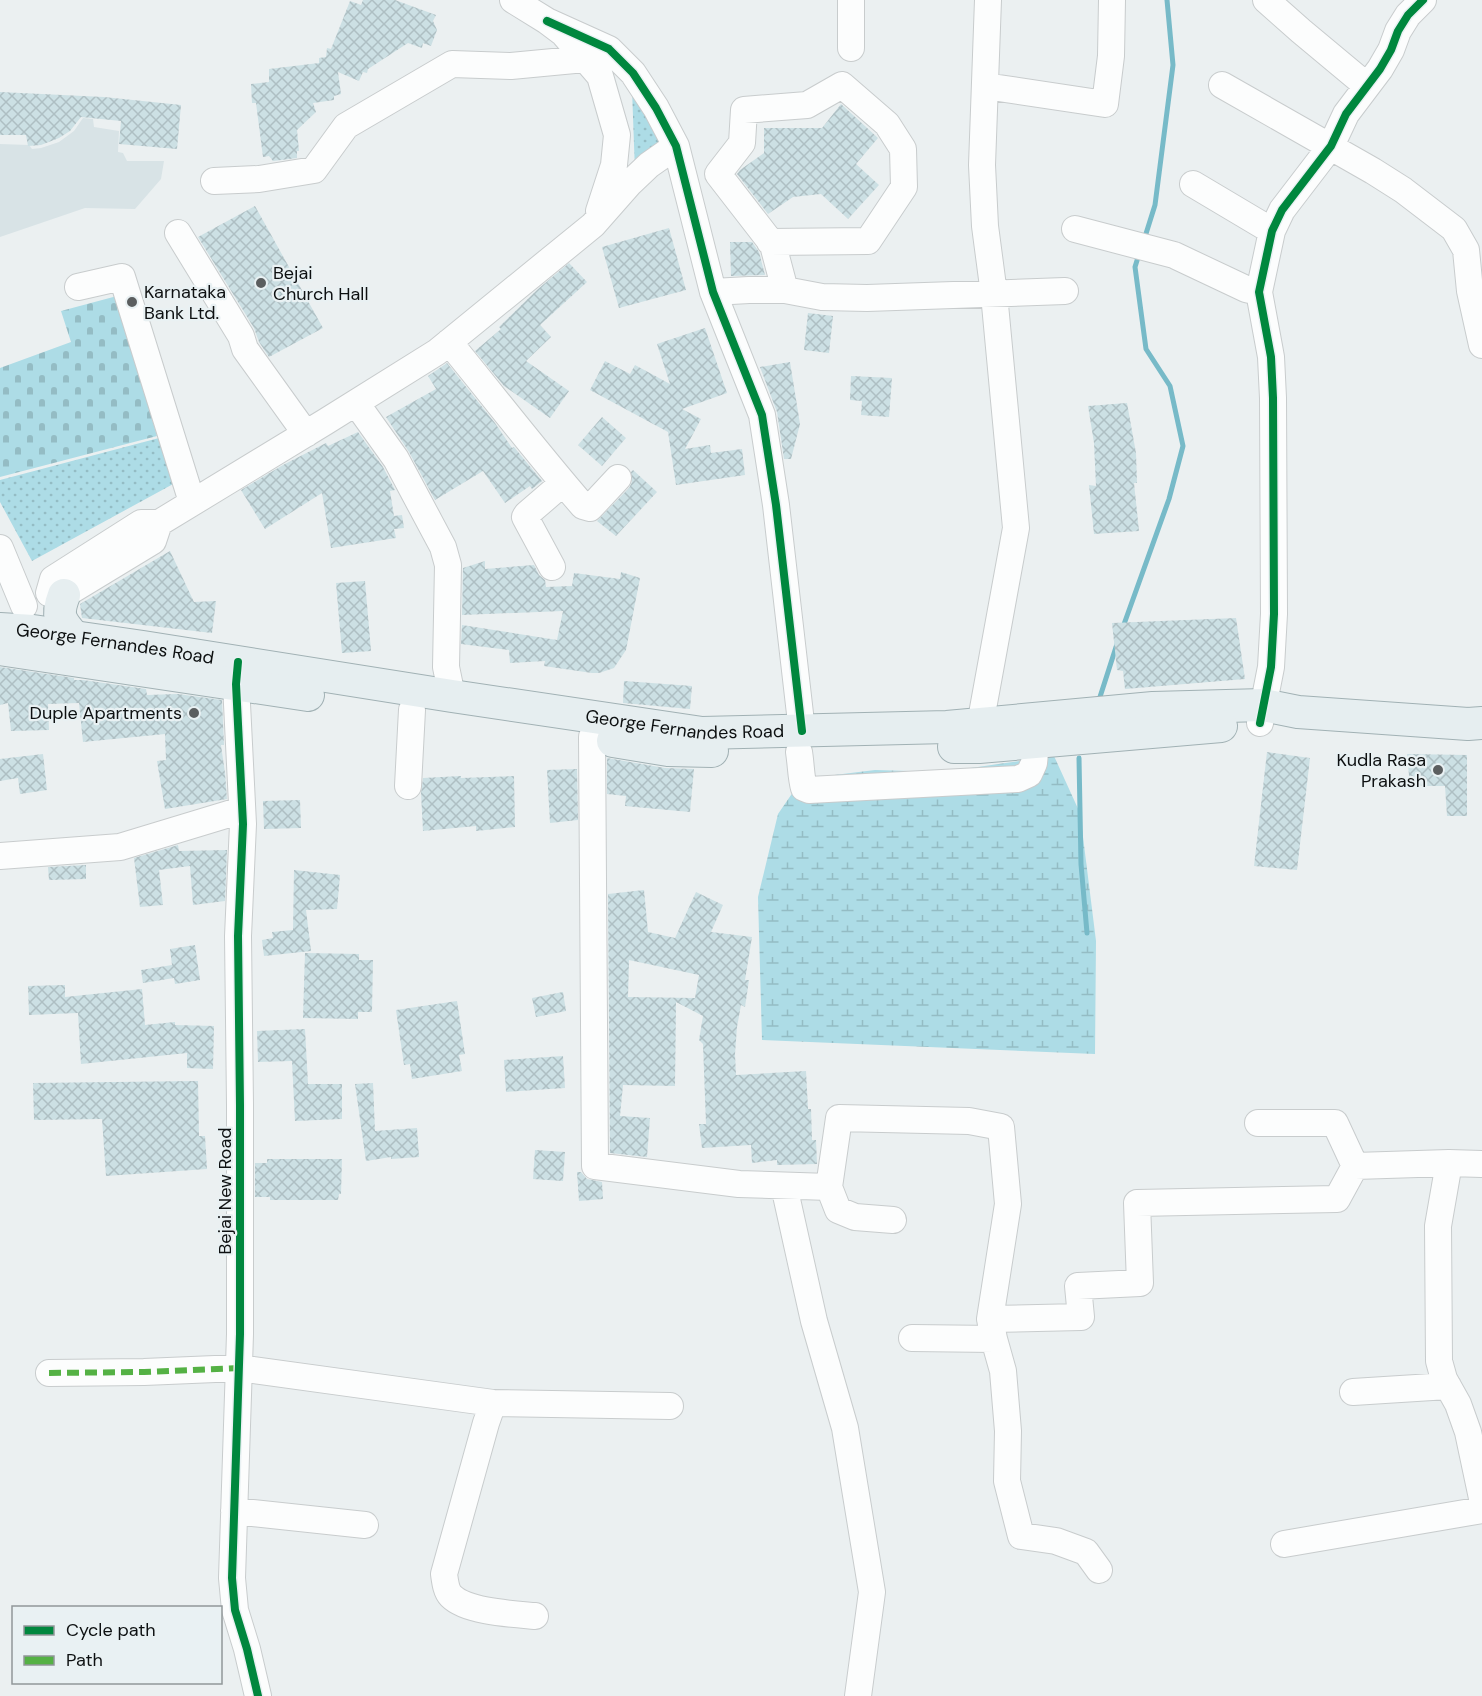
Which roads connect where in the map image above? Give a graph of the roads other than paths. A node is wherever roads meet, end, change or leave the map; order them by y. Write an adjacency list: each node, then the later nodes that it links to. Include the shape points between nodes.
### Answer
1 (513, 0): 7 (street)
2 (851, 0): 8 (street)
3 (988, 0): 11 (street)
4 (1112, 0): 11 (street, via 1105,104)
5 (1266, 0): 12 (street)
6 (1423, 0): 12 (street, via 1408,15)
7 (547, 21): 9 (street, via 564,33); 13 (street, via 609,49 633,73)
8 (851, 48)
9 (585, 59): 15 (street, via 511,66 452,64 346,126 314,170); 17 (street, via 600,76 617,135 614,165)
10 (1222, 85): 14 (street)
11 (985, 86): 27 (street, via 985,226)
12 (1367, 86): 14 (street, via 1346,114)
13 (676, 146): 17 (street, via 630,183); 25 (street)
14 (1331, 146): 19 (street, via 1282,210); 29 (street, via 1403,190 1454,229 1466,250)
15 (214, 181)
16 (1193, 184): 19 (street)
17 (593, 225): 28 (street)
18 (1075, 230): 26 (street, via 1174,255)
19 (1272, 231): 26 (street)
20 (178, 233): 31 (street, via 241,336 245,349)
21 (770, 242): 21 (street, via 718,174 742,143 744,110 807,105 842,85 887,124 903,149 904,187 868,241); 23 (street)
22 (78, 287): 34 (street, via 122,277)
23 (785, 290): 25 (street); 27 (street, via 822,297 867,298)
24 (1065, 291): 27 (street)
25 (713, 292): 51 (street, via 762,416 776,505)
26 (1259, 292): 46 (street, via 1274,398 1274,614 1271,666)
27 (994, 294): 48 (street, via 1016,528)
28 (449, 342): 30 (street); 33 (street)
29 (1482, 345)
30 (356, 403): 31 (street); 44 (street, via 396,459 448,565 446,666)
31 (306, 434): 34 (street)
32 (618, 478): 33 (street, via 590,508 583,506)
33 (563, 483): 36 (street, via 525,517)
34 (192, 502): 37 (street, via 159,523 153,541)
35 (0, 548): 38 (street)
36 (552, 567)
37 (57, 594): 38 (street); 41 (main road, via 59,616)
38 (24, 606): 39 (street)
39 (0, 622)
40 (0, 629): 41 (main road, George Fernandes Road)
41 (74, 637): 43 (main road, George Fernandes Road)
42 (0, 650): 43 (main road, George Fernandes Road)
43 (237, 673): 44 (main road, George Fernandes Road); 45 (main road, George Fernandes Road); 53 (street, Bejai New Road)
44 (452, 696): 51 (main road, George Fernandes Road, via 702,733)
45 (412, 710): 49 (main road, George Fernandes Road); 52 (street)
46 (1262, 714): 47 (main road, George Fernandes Road, via 1298,712); 48 (main road, George Fernandes Road, via 1154,708); 50 (main road, George Fernandes Road, via 1353,732); 51 (main road, George Fernandes Road, via 979,747)
47 (1482, 723)
48 (980, 724): 51 (main road, George Fernandes Road)
49 (592, 737): 51 (main road, George Fernandes Road, via 668,750); 59 (street, via 595,1166)
50 (1482, 740)
51 (801, 742)
52 (408, 786)
53 (243, 810): 54 (street, via 120,847); 64 (street, Bejai New Road, via 238,936)
54 (0, 856)
55 (1258, 1123): 58 (street, via 1335,1123)
56 (1449, 1163): 57 (street); 58 (street); 66 (street, via 1438,1226 1439,1361)
57 (1482, 1164)
58 (1355, 1166): 62 (street, via 1337,1199 1137,1203 1140,1283 1078,1286 1081,1317)
59 (784, 1186): 60 (street); 79 (street, via 814,1321 845,1428 872,1592)
60 (829, 1187): 61 (street, via 838,1210 855,1217); 62 (street, via 839,1118 969,1121 1001,1127 1008,1204)
61 (893, 1220)
62 (992, 1329): 63 (street); 75 (street, via 1004,1371 1007,1481 1022,1536 1056,1541 1086,1552)
63 (912, 1338)
64 (239, 1368): 65 (street); 68 (street); 72 (street, Bejai New Road)
65 (49, 1373)
66 (1448, 1386): 67 (street); 70 (street, via 1468,1432)
67 (1353, 1392)
68 (493, 1403): 69 (street); 76 (street, via 444,1574 445,1585 451,1596 469,1606)
69 (670, 1406)
70 (1482, 1498)
71 (1482, 1510): 74 (street)
72 (234, 1511): 73 (street); 77 (street, Bejai New Road, via 232,1578 236,1610)
73 (365, 1525)
74 (1284, 1544)
75 (1099, 1569)
76 (535, 1616)
77 (230, 1629): 78 (street, Bejai New Road)
78 (258, 1696)
79 (858, 1696)

